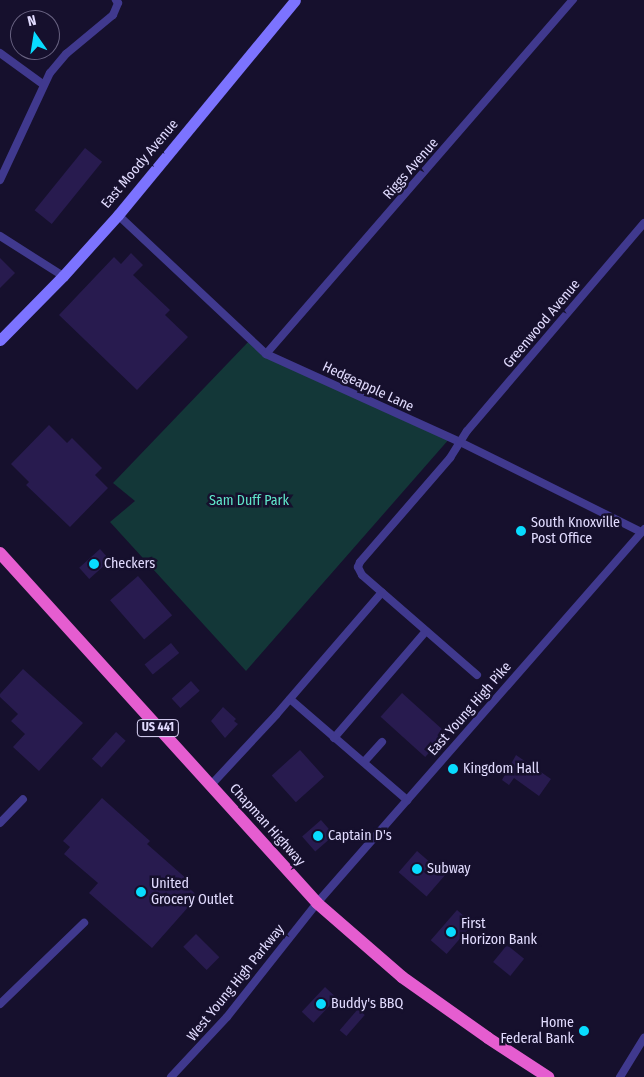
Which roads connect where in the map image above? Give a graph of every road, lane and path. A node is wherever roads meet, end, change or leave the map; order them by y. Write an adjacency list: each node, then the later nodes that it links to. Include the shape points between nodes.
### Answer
1 (116, 0): 5 (street, via 118,3 113,15 66,54)
2 (295, 0): 7 (main road, East Moody Avenue)
3 (573, 0): 12 (street, Riggs Avenue)
4 (0, 53): 5 (street)
5 (44, 85): 6 (street)
6 (0, 180)
7 (118, 215): 10 (main road, East Moody Avenue); 12 (street, Hedgeapple Lane)
8 (644, 224): 13 (street, Greenwood Avenue)
9 (0, 236): 10 (street)
10 (62, 276): 11 (main road, East Moody Avenue)
11 (0, 340)
12 (266, 354): 13 (street, Hedgeapple Lane)
13 (460, 442): 14 (street, Hedgeapple Lane); 16 (street, Greenwood Avenue, via 450,458 360,562 358,567 362,575)
14 (643, 530): 25 (street, East Young High Pike)
15 (0, 553): 23 (highway, Chapman Highway / US 441)
16 (382, 592): 17 (street); 19 (street)
17 (426, 631): 18 (street); 20 (street)
18 (477, 675)
19 (290, 699): 20 (street); 23 (street)
20 (334, 738): 22 (street)
21 (382, 742): 22 (street)
22 (364, 762): 25 (street)
23 (211, 785): 27 (highway, Chapman Highway / US 441)
24 (23, 799): 26 (street)
25 (407, 800): 27 (street, East Young High Pike)
26 (0, 823)
27 (317, 903): 31 (street, West Young High Parkway, via 227,1016); 32 (highway, Chapman Highway / US 441, via 402,977)
28 (84, 923): 29 (street)
29 (0, 1004)
30 (644, 1038): 33 (street)
31 (171, 1077)
32 (548, 1077)
33 (620, 1077)

